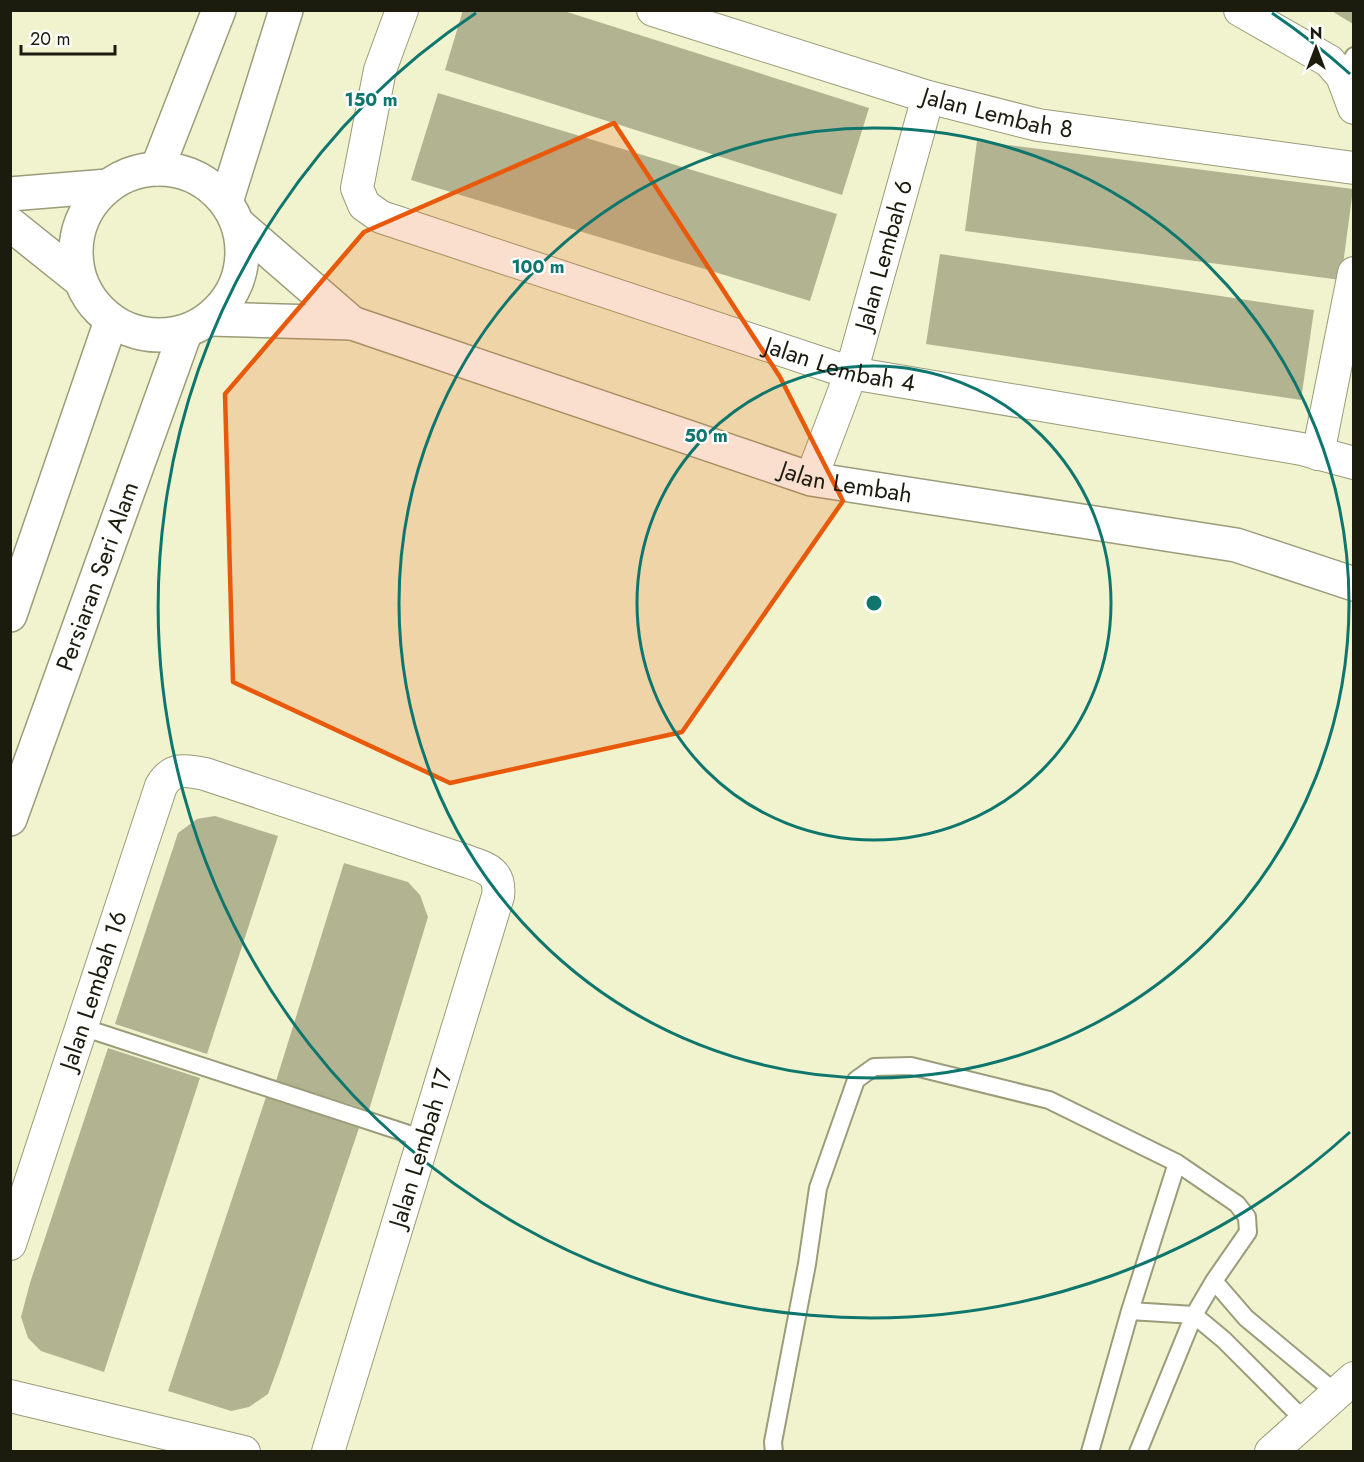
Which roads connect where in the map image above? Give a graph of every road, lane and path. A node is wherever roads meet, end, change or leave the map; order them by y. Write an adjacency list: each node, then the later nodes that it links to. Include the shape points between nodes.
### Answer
1 (219, 10): 11 (street)
2 (286, 10): 14 (street)
3 (402, 10): 21 (street, Jalan Lembah 4, via 380,70 357,188 364,205 381,217)
4 (653, 10): 6 (street, Jalan Lembah 8)
5 (1240, 10): 7 (street, via 1329,61)
6 (709, 19): 8 (street, Jalan Lembah 8)
7 (1348, 66): 9 (street)
8 (927, 97): 10 (street, Jalan Lembah 8, via 1038,125); 21 (street, Jalan Lembah 6)
9 (1353, 108)
10 (1353, 168)
11 (157, 169): 12 (street, via 131,174); 14 (street, via 183,172 207,184)
12 (108, 186): 13 (street); 17 (street, via 90,205 78,228 75,255)
13 (10, 194)
14 (232, 213): 19 (street, Jalan Lembah); 20 (street, via 243,250 240,276 229,300)
15 (10, 224): 17 (street)
16 (1353, 273): 22 (street)
17 (80, 280): 18 (street, via 92,303)
18 (111, 321): 20 (street, via 135,332 161,336); 26 (street)
19 (352, 323): 20 (street, Jalan Lembah); 24 (street, Jalan Lembah)
20 (197, 326): 27 (street, Persiaran Seri Alam)
21 (851, 373): 22 (street, Jalan Lembah 4); 24 (street, Jalan Lembah 6)
22 (1318, 454): 23 (street, Jalan Lembah 4)
23 (1353, 463)
24 (811, 479): 25 (street, Jalan Lembah, via 1236,545)
25 (1353, 584)
26 (10, 615)
27 (10, 819)
28 (466, 861): 29 (street, Jalan Lembah 16, via 205,774 182,770 172,773 161,786); 30 (street, Jalan Lembah 17, via 491,872 497,879 498,896)
29 (82, 1027): 30 (lane); 32 (street, Jalan Lembah 16)
30 (424, 1139): 40 (street, Jalan Lembah 17)
31 (1177, 1163): 33 (lane, via 1237,1204 1247,1217 1248,1232); 34 (lane); 41 (lane, via 1049,1100 911,1066 874,1067 856,1080 818,1188)
32 (10, 1244)
33 (1214, 1281): 35 (lane); 36 (lane, via 1246,1318)
34 (1130, 1311): 35 (lane); 42 (lane)
35 (1194, 1315): 38 (lane); 43 (lane)
36 (1345, 1385): 38 (street)
37 (10, 1396): 39 (street)
38 (1304, 1420): 44 (street)
39 (244, 1452)
40 (328, 1452)
41 (774, 1452)
42 (1090, 1452)
43 (1138, 1452)
44 (1271, 1452)

